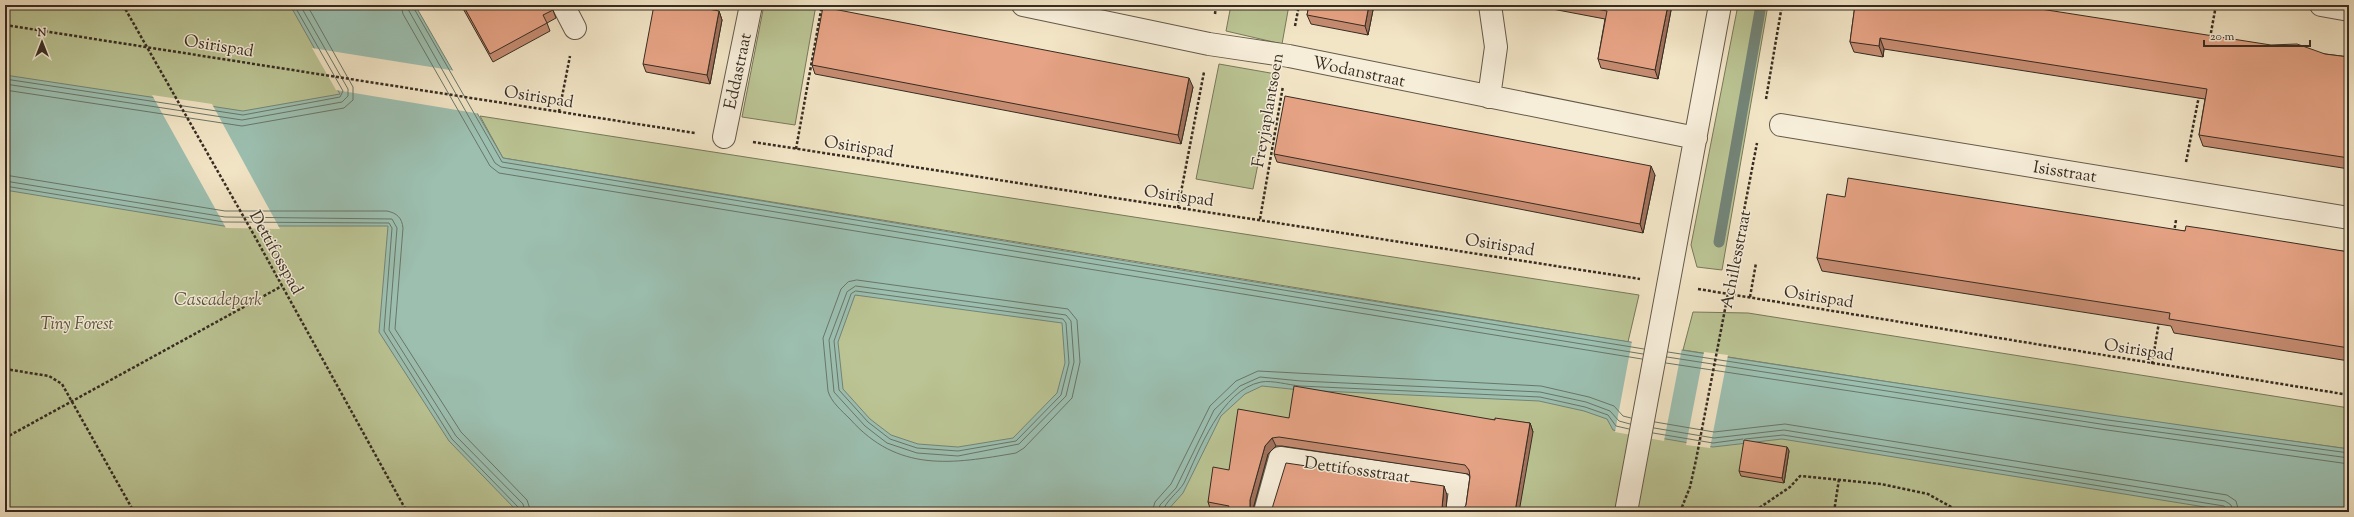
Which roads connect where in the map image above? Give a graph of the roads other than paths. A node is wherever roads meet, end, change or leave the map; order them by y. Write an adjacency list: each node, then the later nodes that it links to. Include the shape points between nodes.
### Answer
1 (563, 5): 8 (street)
2 (751, 5): 11 (street, Eddastraat)
3 (1022, 5): 9 (street, Wodanstraat, via 1209,44 1289,56)
4 (1490, 5): 9 (street, via 1496,47)
5 (1720, 5): 12 (street)
6 (2321, 5): 7 (street)
7 (2349, 10)
8 (575, 28)
9 (1489, 97): 12 (street, Wodanstraat)
10 (1781, 125): 13 (street, Isisstraat)
11 (724, 137)
12 (1696, 138): 16 (street)
13 (2349, 218)
14 (1265, 512): 15 (street, Dettifossstraat, via 1280,458 1461,484)
15 (1457, 512)
16 (1626, 512)

